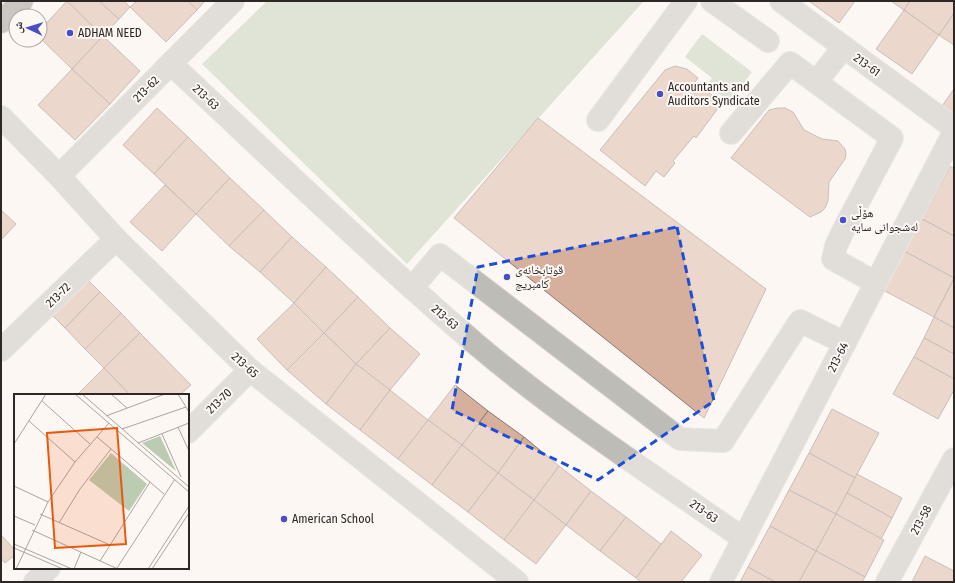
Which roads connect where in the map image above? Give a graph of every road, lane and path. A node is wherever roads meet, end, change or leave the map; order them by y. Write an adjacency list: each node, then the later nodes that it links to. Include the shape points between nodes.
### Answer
1 (22, 1): 6 (main road)
2 (232, 1): 9 (street, 213-62)
3 (686, 1): 12 (street)
4 (712, 1): 7 (street)
5 (781, 1): 8 (street, 213-61)
6 (1, 22)
7 (768, 41)
8 (844, 47): 10 (street); 13 (street, 213-61)
9 (171, 64): 16 (street, 213-62); 19 (street, 213-63)
10 (816, 82): 15 (street, via 790,63); 18 (street, via 892,138 836,246 833,259)
11 (1, 117): 16 (street, 213-65)
12 (598, 120)
13 (954, 128)
14 (954, 132): 18 (street, 213-64)
15 (731, 133)
16 (59, 176): 17 (street, 213-65)
17 (116, 239): 21 (street, 213-72); 22 (street, 213-65)
18 (876, 283): 20 (street, 213-64)
19 (412, 288): 20 (street, via 440,255 680,438 723,441 800,321); 25 (street, 213-63, via 479,346 571,419)
20 (845, 343): 25 (street, 213-64)
21 (1, 350)
22 (250, 370): 23 (street, 213-70); 28 (street, 213-65)
23 (189, 431)
24 (954, 459): 30 (street, 213-58)
25 (744, 539): 29 (street, 213-64)
26 (48, 569): 27 (street)
27 (35, 582)
28 (517, 582)
29 (721, 582)
30 (887, 582)

